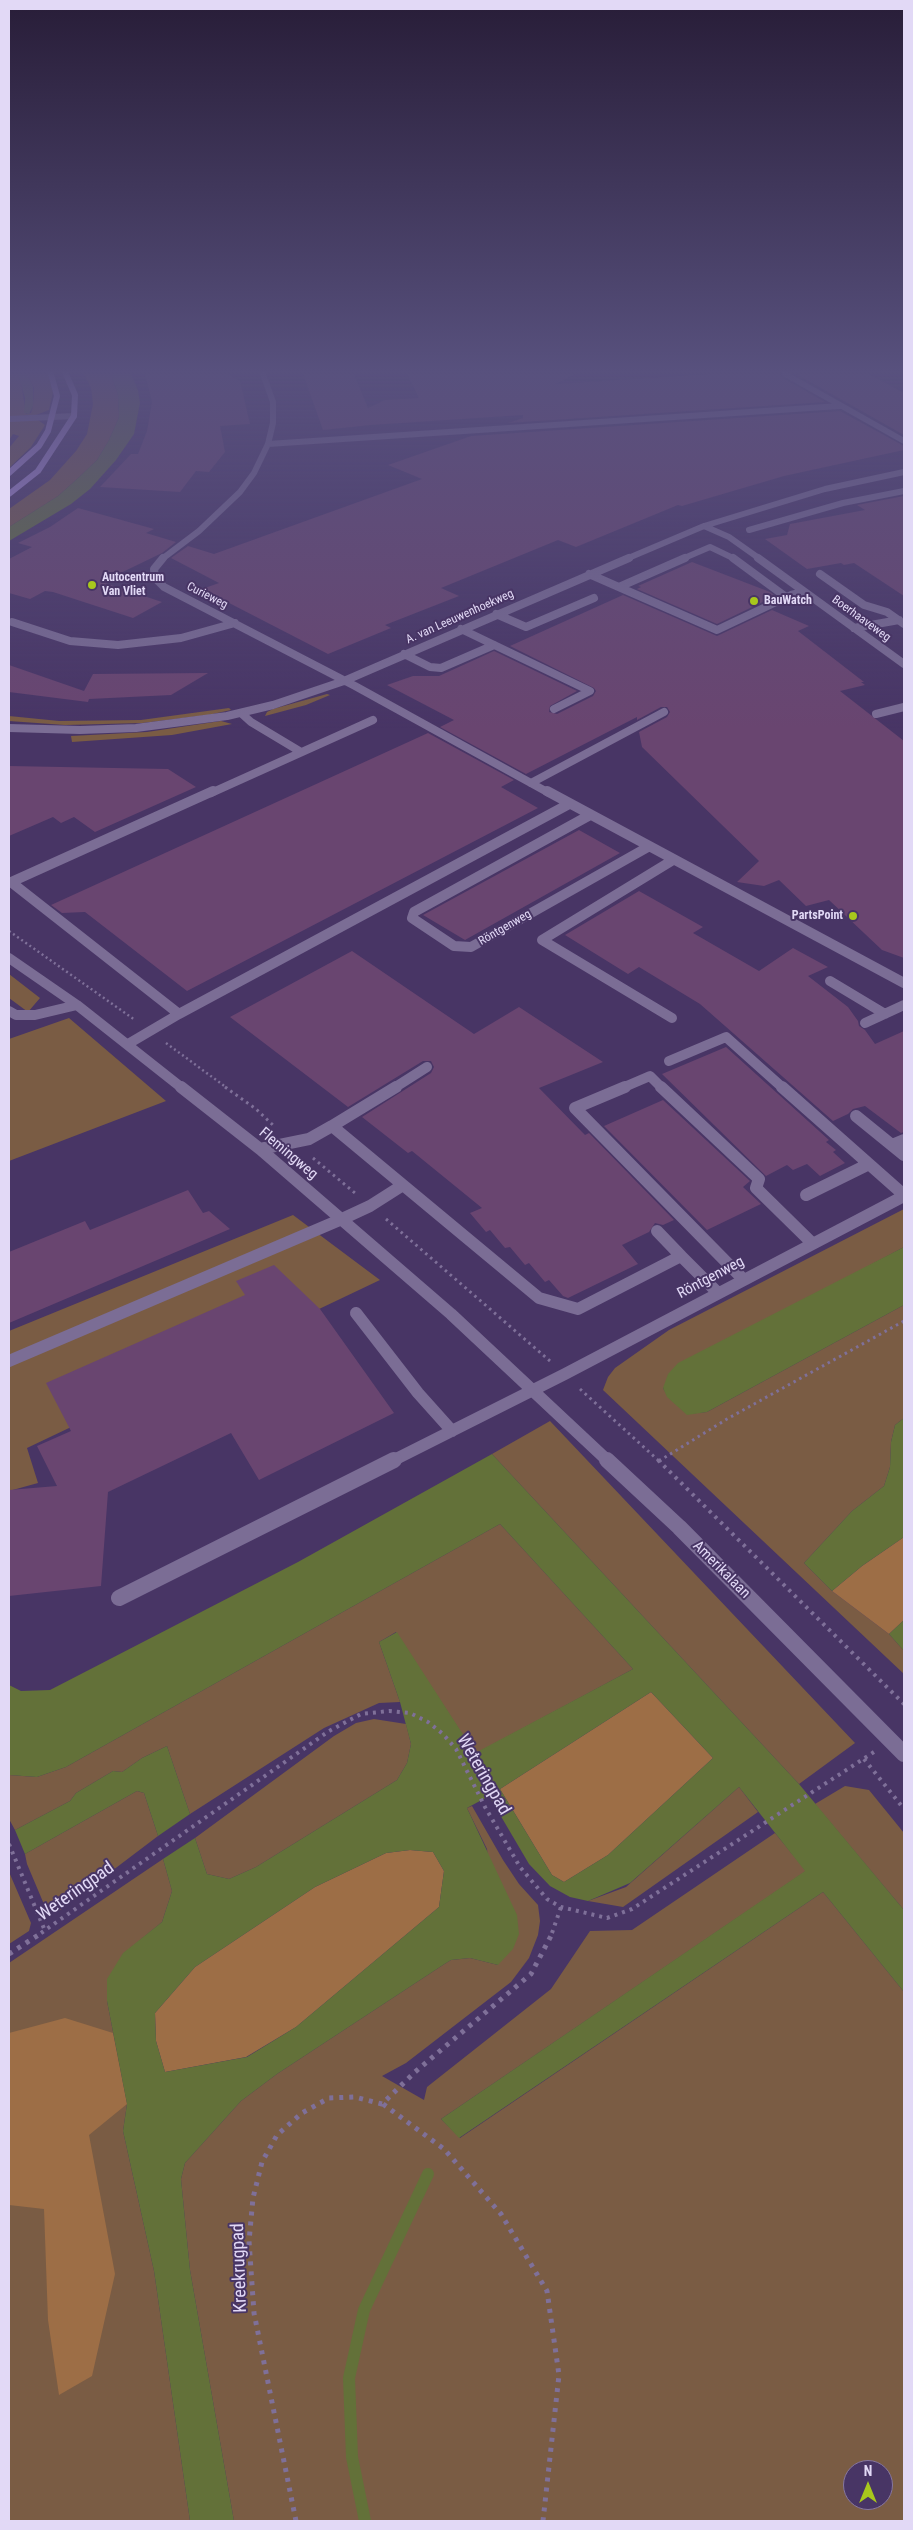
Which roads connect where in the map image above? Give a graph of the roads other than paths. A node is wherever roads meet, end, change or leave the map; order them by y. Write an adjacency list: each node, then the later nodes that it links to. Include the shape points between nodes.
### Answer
1 (240, 492): 21 (street, Curieweg, via 154,569 156,578 164,587)
2 (814, 492): 4 (street, A. van Leeuwenhoekweg)
3 (899, 492): 7 (street)
4 (742, 513): 5 (street); 8 (street, A. van Leeuwenhoekweg)
5 (752, 518)
6 (760, 521): 7 (street)
7 (767, 524): 9 (street)
8 (704, 526): 11 (street, A. van Leeuwenhoekweg); 15 (street, Boerhaaveweg, via 729,537)
9 (749, 530)
10 (748, 570): 13 (street); 14 (street, via 730,556 710,547); 16 (street)
11 (588, 574): 14 (street); 18 (street, A. van Leeuwenhoekweg)
12 (820, 574): 20 (street, via 864,605 887,612)
13 (737, 575)
14 (619, 587): 16 (street, via 717,630)
15 (804, 592): 16 (street); 22 (street, Boerhaaveweg)
16 (786, 597)
17 (594, 598): 18 (street, via 526,627)
18 (496, 614): 23 (street, A. van Leeuwenhoekweg)
19 (12, 622): 21 (street, Curieweg, via 70,640 118,645 182,638)
20 (902, 622): 22 (street)
21 (235, 624): 27 (street, Curieweg)
22 (854, 628): 26 (street, Boerhaaveweg)
23 (461, 629): 24 (street); 25 (street, A. van Leeuwenhoekweg)
24 (494, 645): 25 (street, via 441,668 430,667); 29 (street, via 590,691)
25 (404, 654): 27 (street, A. van Leeuwenhoekweg)
26 (904, 664)
27 (344, 681): 30 (street, A. van Leeuwenhoekweg, via 291,700); 36 (street)
28 (904, 707): 32 (street)
29 (554, 709)
30 (242, 712): 34 (street, A. van Leeuwenhoekweg, via 136,728); 35 (street, via 251,722)
31 (664, 712): 36 (street)
32 (876, 714)
33 (372, 720): 35 (street)
34 (11, 727)
35 (301, 752): 41 (street)
36 (531, 783): 37 (street)
37 (570, 804): 38 (street); 48 (street)
38 (590, 815): 39 (street); 39 (street, Röntgenweg, via 414,912 412,918 454,946 471,947)
39 (648, 847): 40 (street)
40 (673, 860): 44 (street); 50 (street, via 542,940)
41 (10, 882): 48 (street)
42 (9, 958): 45 (street, Flemingweg)
43 (830, 981): 49 (street)
44 (904, 983)
45 (77, 1005): 47 (street, via 34,1015 16,1015); 52 (street, Flemingweg)
46 (904, 1005): 49 (street)
47 (9, 1011)
48 (179, 1014): 52 (street)
49 (885, 1014): 51 (street)
50 (672, 1018)
51 (865, 1023)
52 (128, 1044): 59 (street, Flemingweg)
53 (669, 1061): 61 (street, via 726,1037)
54 (427, 1068): 56 (street)
55 (856, 1116): 58 (street)
56 (332, 1126): 59 (street, via 309,1139); 62 (street)
57 (904, 1140): 58 (street)
58 (892, 1145): 60 (street)
59 (260, 1149): 65 (street, Flemingweg)
60 (904, 1155)
61 (869, 1164): 63 (street); 64 (street)
62 (404, 1185): 65 (street, via 370,1206); 68 (street, via 539,1298 578,1309)
63 (806, 1195)
64 (904, 1196): 67 (street, Röntgenweg)
65 (342, 1218): 72 (street); 73 (street, Flemingweg)
66 (657, 1231): 68 (street)
67 (812, 1243): 69 (street, Röntgenweg); 69 (street, via 756,1188 759,1179 650,1076 575,1108)
68 (680, 1256): 70 (street)
69 (743, 1279): 70 (street, Röntgenweg)
70 (717, 1292): 73 (street, Röntgenweg)
71 (356, 1313): 74 (street)
72 (9, 1361)
73 (534, 1390): 74 (street, Röntgenweg); 76 (street, Amerikalaan, via 679,1527)
74 (452, 1431): 75 (street, Röntgenweg)
75 (119, 1598)
76 (904, 1754)

